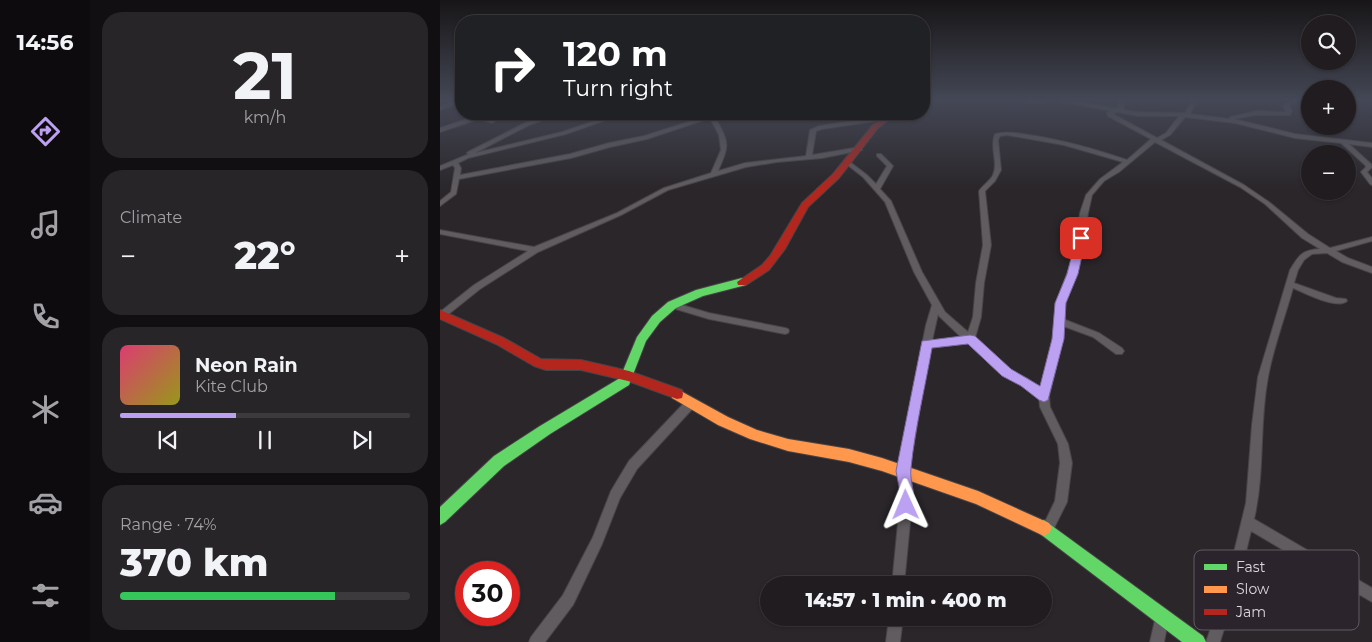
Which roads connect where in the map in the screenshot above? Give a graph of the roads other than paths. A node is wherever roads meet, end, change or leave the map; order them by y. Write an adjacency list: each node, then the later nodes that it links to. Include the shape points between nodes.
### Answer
1 (514, 130): 16 (street)
2 (573, 130): 16 (street)
3 (669, 130): 21 (street, via 571,156)
4 (720, 130): 20 (street, via 724,150)
5 (813, 130): 15 (street)
6 (872, 130): 13 (street)
7 (1139, 130): 10 (street)
8 (1172, 130): 10 (street)
9 (1269, 130): 11 (street)
10 (1156, 139): 17 (street); 26 (street, via 1242,186)
11 (1342, 142): 12 (street); 22 (street, via 1368,164 1364,172)
12 (1372, 145)
13 (860, 149): 15 (street); 18 (street)
14 (880, 155): 23 (street, via 890,166)
15 (809, 157): 20 (street, via 761,162)
16 (457, 161): 19 (street); 21 (street)
17 (1128, 162): 37 (street, via 1102,180 1089,194 1078,255 1060,303); 39 (street, via 1062,142 1013,134 997,135 994,144 997,174 982,191 987,245 978,317)
18 (848, 163): 23 (street); 34 (street, via 807,203 781,250 764,270 726,288 696,294)
19 (440, 168)
20 (714, 174): 28 (street, via 666,189 619,214)
21 (456, 178): 24 (street, via 454,192)
22 (1372, 183)
23 (876, 189): 35 (street, via 888,200)
24 (440, 204)
25 (440, 232): 28 (street)
26 (1305, 236): 29 (street); 30 (street)
27 (1372, 239): 29 (street)
28 (535, 250): 36 (street)
29 (1330, 250): 30 (street); 31 (street, via 1345,260)
30 (1310, 252): 32 (street, via 1294,270)
31 (1372, 270)
32 (1290, 284): 33 (street); 47 (street, via 1263,377 1252,503)
33 (1343, 301)
34 (672, 305): 38 (street); 42 (street, via 660,315 640,342)
35 (936, 306): 39 (street, via 947,321); 40 (street)
36 (441, 314): 42 (street, via 500,341 538,363 581,365)
37 (1058, 320): 41 (street, via 1096,335); 43 (street, via 1058,339)
38 (785, 331)
39 (970, 339): 40 (street); 43 (street, via 1006,373)
40 (926, 345): 45 (street)
41 (1119, 351)
42 (629, 376): 44 (street, via 676,393); 46 (street, via 615,389 499,461)
43 (1044, 396): 48 (street, via 1045,407 1063,444 1066,463 1061,502)
44 (691, 403): 45 (street, via 730,426 762,438 856,457); 57 (street, via 633,465 615,495 598,540 568,600)
45 (903, 471): 48 (street, via 1012,511); 51 (street, via 907,492)
46 (440, 516)
47 (1247, 522): 49 (street); 50 (street)
48 (1047, 530): 54 (street)
49 (1240, 550)
50 (1295, 550)
51 (899, 576)
52 (1359, 587): 53 (street)
53 (1372, 595)
54 (1162, 616): 59 (street); 60 (street)
55 (895, 626): 58 (street)
56 (1217, 630): 61 (street)
57 (536, 642)
58 (894, 642)
59 (1157, 642)
60 (1198, 642)
61 (1213, 642)

